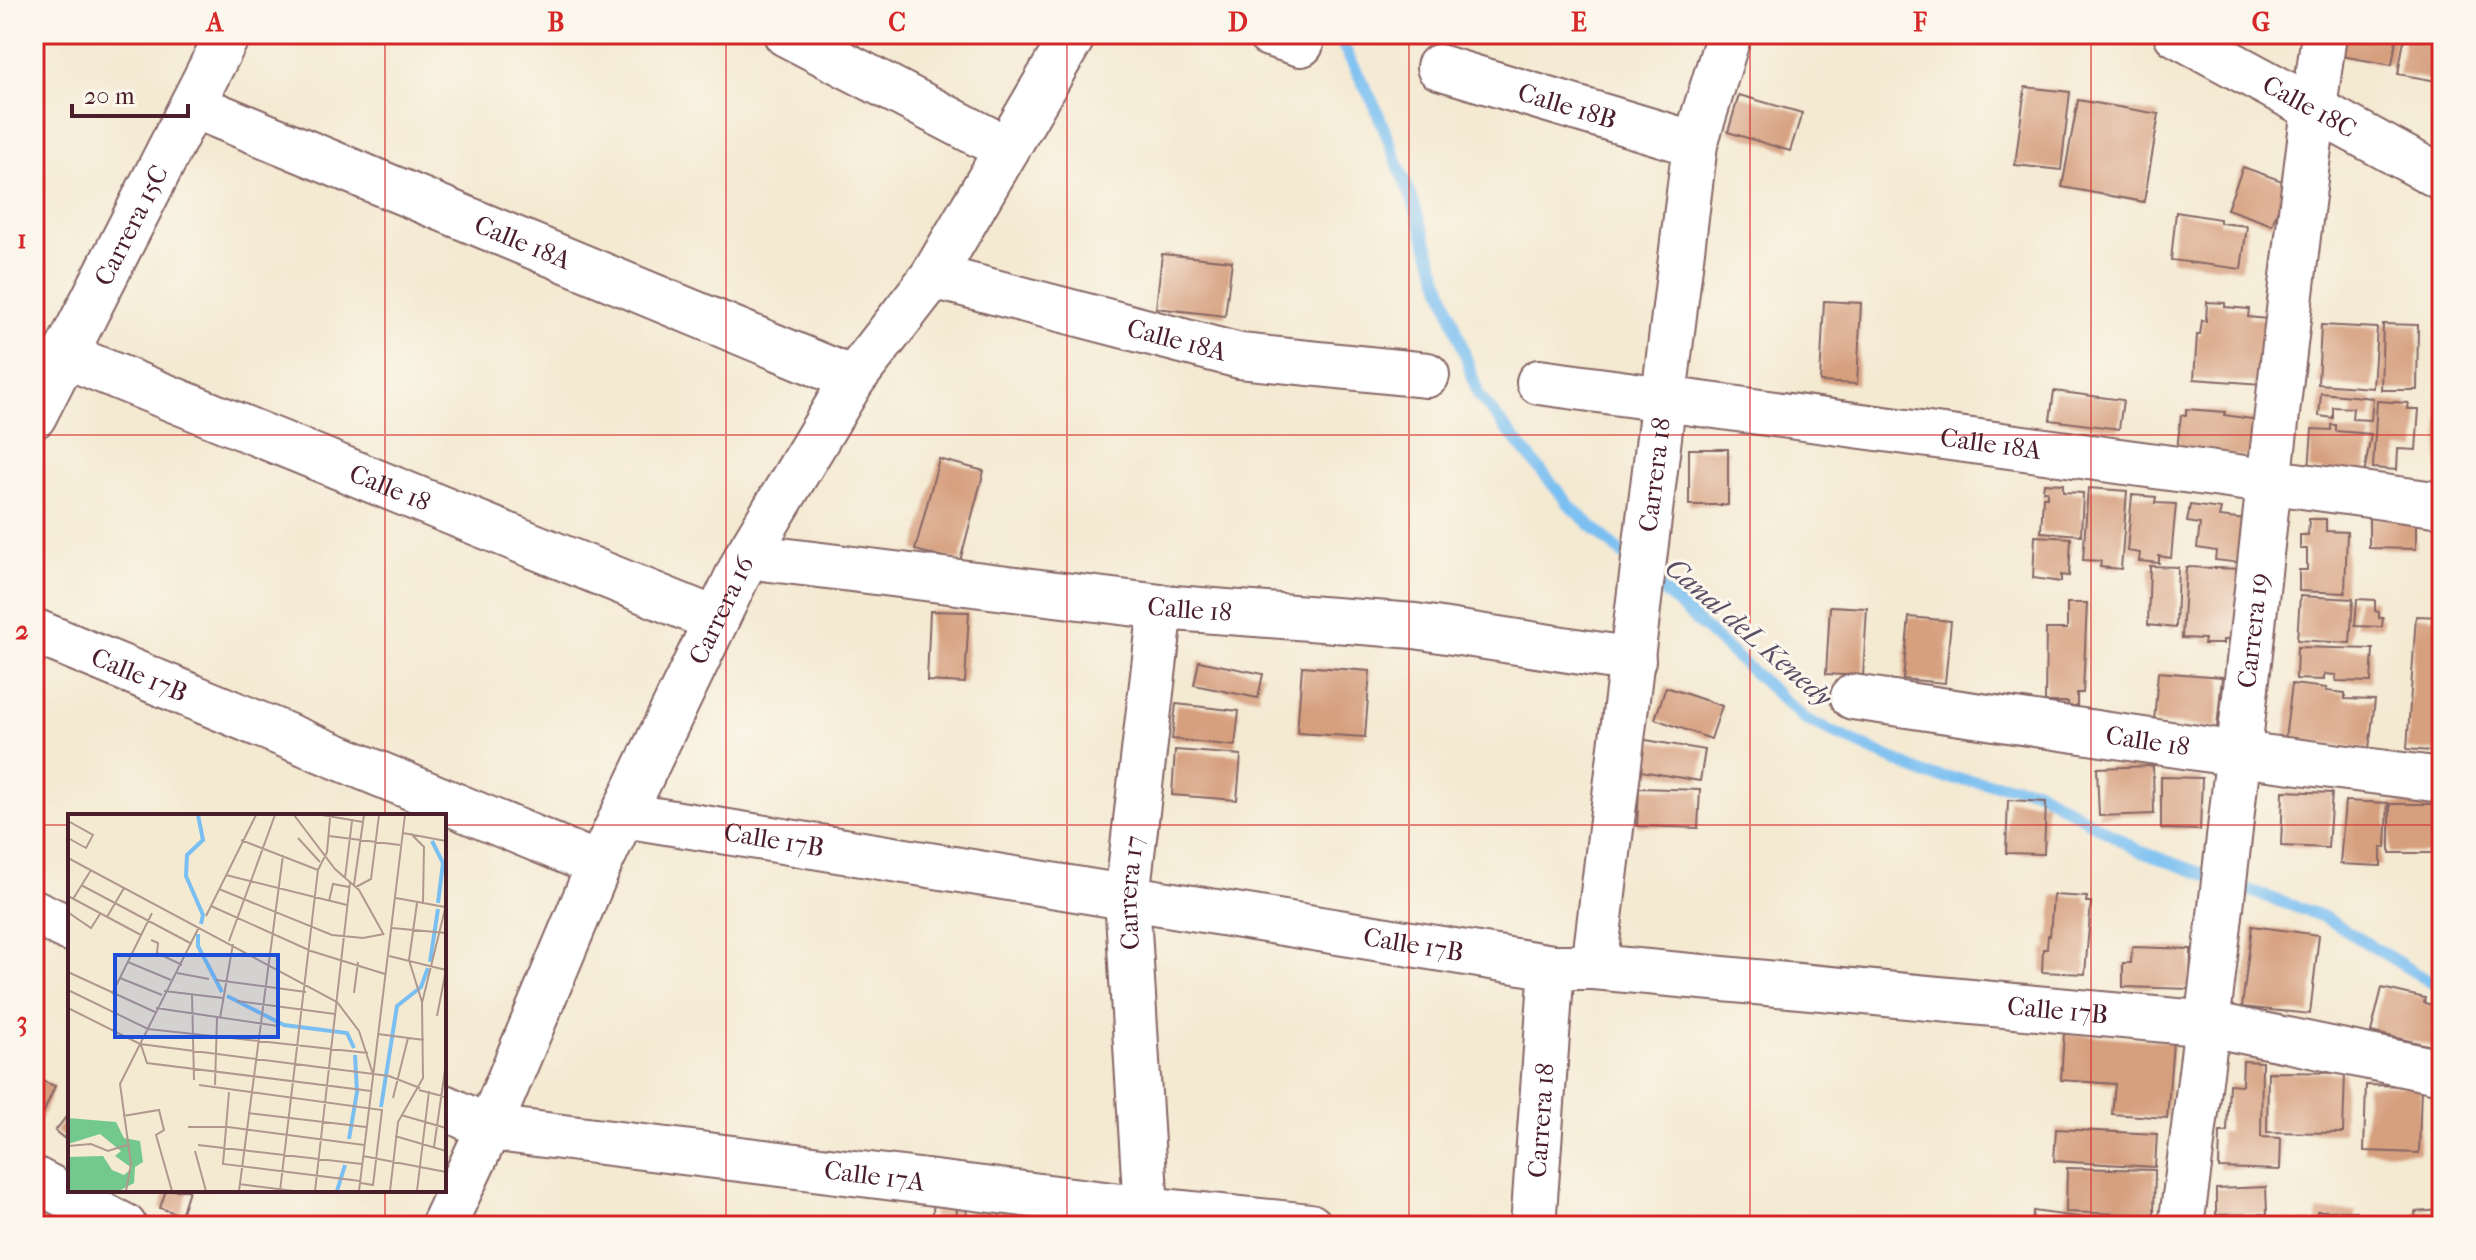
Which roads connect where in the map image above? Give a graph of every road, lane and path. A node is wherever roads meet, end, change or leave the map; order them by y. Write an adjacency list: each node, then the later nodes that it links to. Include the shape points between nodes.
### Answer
1 (228, 34): 8 (street, Carrera 15C)
2 (786, 34): 11 (street)
3 (1074, 34): 11 (street, Carrera 16)
4 (1729, 34): 10 (street, Carrera 18)
5 (2176, 34): 9 (street, Calle 18C)
6 (2324, 34): 9 (street, Carrera 19)
7 (1439, 67): 10 (street, Calle 18B)
8 (192, 105): 14 (street, Carrera 15C); 16 (street, Calle 18A)
9 (2314, 109): 12 (street, Calle 18C); 20 (street, Carrera 19)
10 (1695, 144): 18 (street, Carrera 18)
11 (1007, 149): 13 (street, Carrera 16)
12 (2442, 178)
13 (933, 276): 15 (street, Calle 18A, via 1240,356); 16 (street, Carrera 16)
14 (64, 355): 19 (street, Carrera 15C); 24 (street, Calle 18)
15 (1427, 375)
16 (853, 379): 22 (street, Carrera 16)
17 (1539, 382): 18 (street, Calle 18A)
18 (1666, 400): 20 (street, Calle 18A); 26 (street, Carrera 18)
19 (34, 416)
20 (2269, 480): 21 (street, Calle 18A); 28 (street, Carrera 19)
21 (2442, 505)
22 (747, 556): 23 (street, Calle 18); 24 (street, Carrera 16)
23 (1161, 607): 26 (street, Calle 18, via 1415,626); 32 (street, Carrera 17)
24 (716, 620): 30 (street, Carrera 16)
25 (34, 631): 31 (street, Calle 17B)
26 (1633, 660): 35 (street, Carrera 18)
27 (1853, 697): 28 (street, Calle 18)
28 (2238, 754): 29 (street, Calle 18); 36 (street, Carrera 19)
29 (2442, 780)
30 (624, 815): 31 (street, Carrera 16); 32 (street, Calle 17B)
31 (599, 865): 39 (street, Carrera 16)
32 (1127, 897): 35 (street, Calle 17B); 41 (street, Carrera 17)
33 (34, 912): 34 (street)
34 (68, 928)
35 (1573, 967): 36 (street, Calle 17B); 45 (street, Carrera 18)
36 (2209, 1024): 37 (street, Calle 17B); 46 (street, Carrera 19)
37 (2442, 1072)
38 (446, 1108): 39 (street, Calle 17A)
39 (489, 1128): 41 (street, Calle 17A); 43 (street, Carrera 16)
40 (34, 1179): 42 (street)
41 (1146, 1217): 44 (street, Calle 17A)
42 (124, 1226)
43 (443, 1226)
44 (1310, 1226)
45 (1533, 1226)
46 (2181, 1226)

